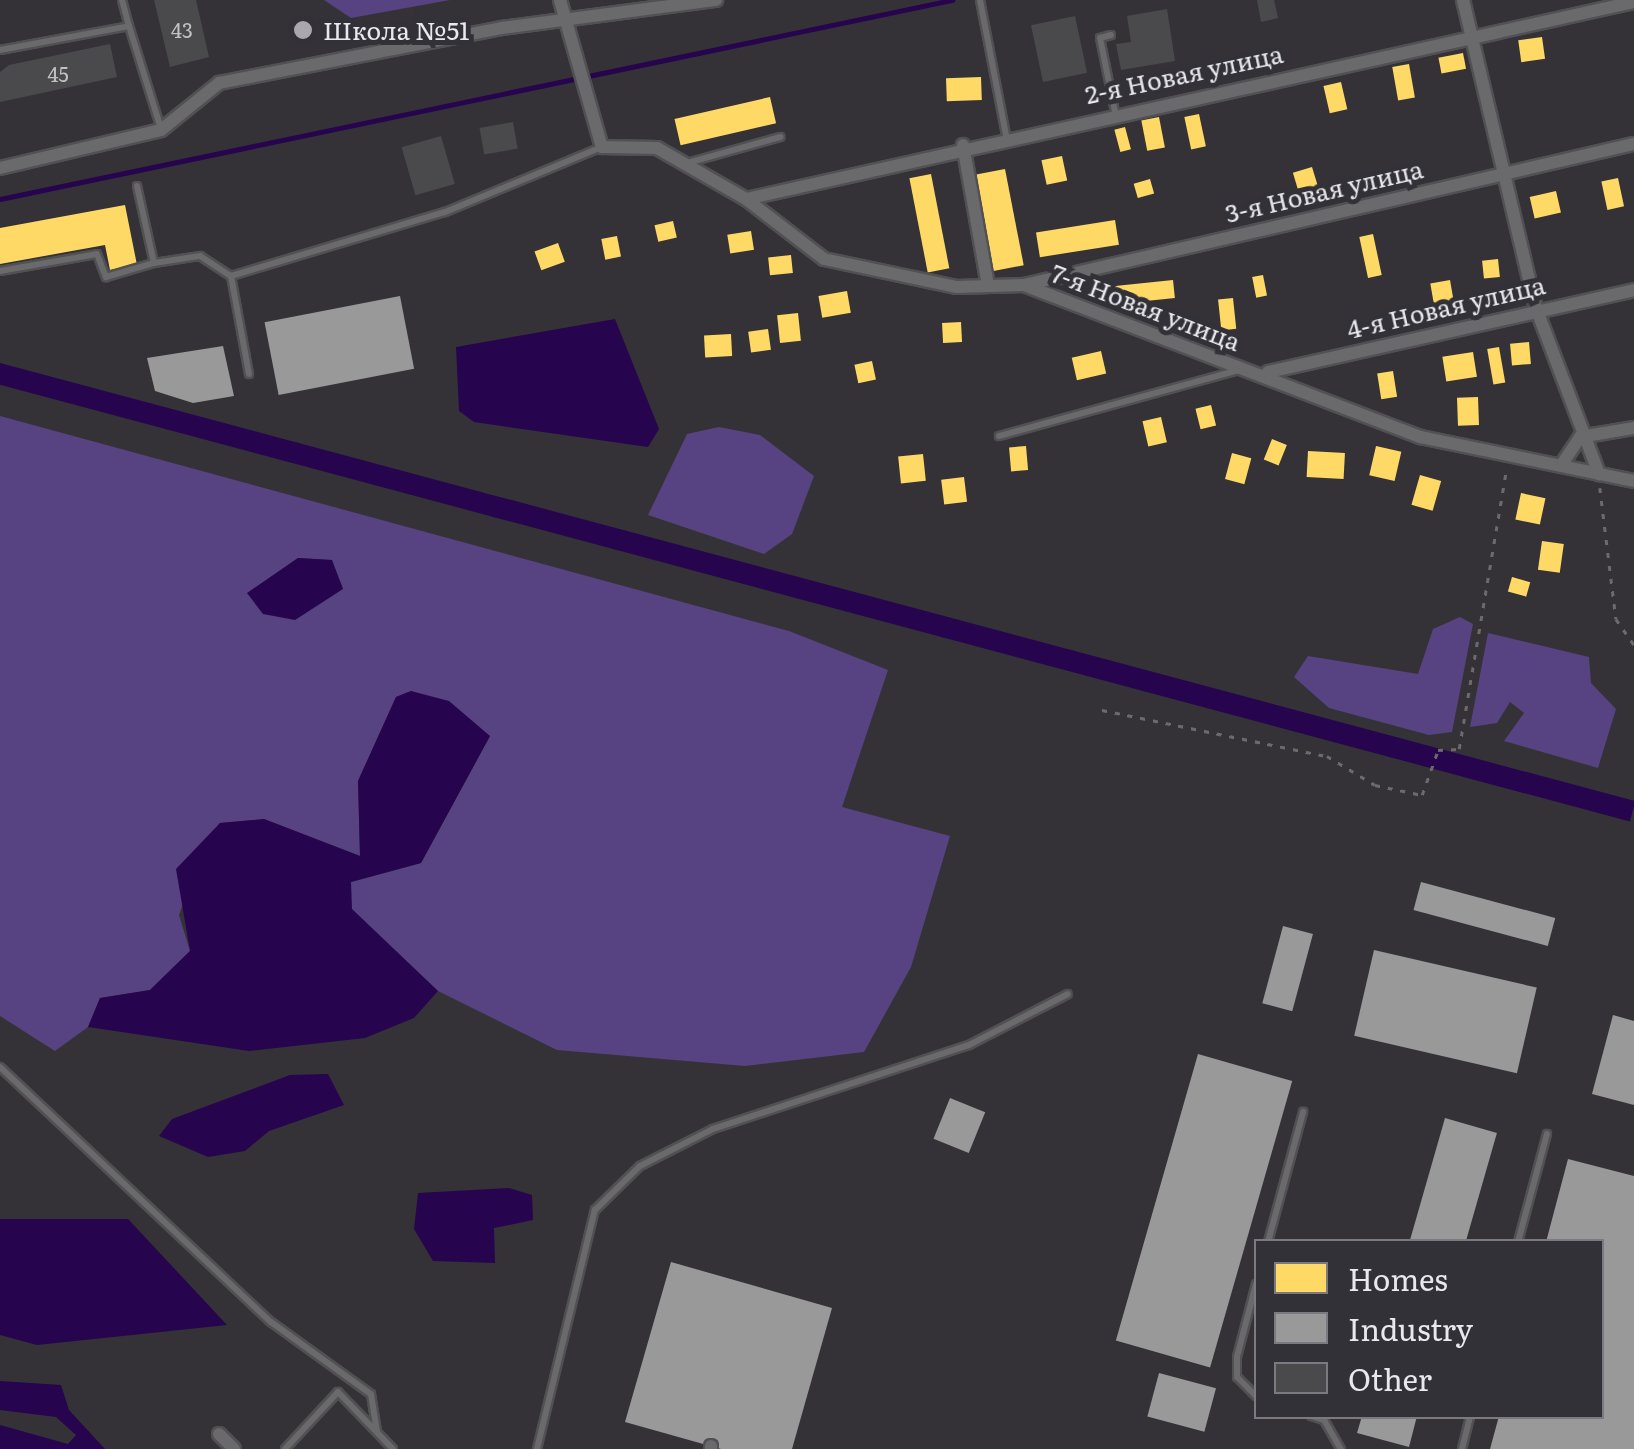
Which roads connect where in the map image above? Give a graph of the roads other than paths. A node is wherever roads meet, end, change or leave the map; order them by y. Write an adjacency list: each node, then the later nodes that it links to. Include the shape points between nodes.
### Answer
1 (122, 0): 8 (lane)
2 (560, 0): 7 (street)
3 (716, 0): 7 (street)
4 (980, 0): 14 (lane)
5 (1462, 0): 10 (street)
6 (1634, 2): 10 (street, 2-я Новая улица)
7 (568, 20): 13 (street, via 218,83); 18 (street)
8 (130, 26): 11 (lane); 13 (lane)
9 (1111, 35): 12 (lane, via 1100,38)
10 (1471, 37): 12 (street, 2-я Новая улица); 21 (street)
11 (0, 50)
12 (1115, 112): 14 (street, 2-я Новая улица)
13 (162, 130): 20 (street)
14 (1006, 135): 17 (street, 2-я Новая улица)
15 (780, 137): 19 (lane, via 708,150)
16 (1634, 144): 21 (street, 3-я Новая улица)
17 (963, 145): 23 (street, 2-я Новая улица); 28 (street)
18 (602, 148): 19 (street, 7-я Новая улица, via 657,148); 26 (lane, via 445,212)
19 (686, 164): 23 (street, 7-я Новая улица)
20 (0, 168)
21 (1505, 172): 27 (street, 3-я Новая улица); 30 (street)
22 (137, 186): 24 (lane)
23 (746, 199): 28 (street, 7-я Новая улица, via 824,259)
24 (154, 263): 25 (lane, via 106,277 98,254); 26 (lane, via 200,256)
25 (0, 271)
26 (231, 276): 33 (lane)
27 (1024, 285): 28 (street, 7-я Новая улица); 31 (street, 7-я Новая улица)
28 (988, 286)
29 (1634, 290): 30 (street, 4-я Новая улица)
30 (1536, 308): 32 (street, 4-я Новая улица); 36 (street)
31 (1245, 368): 32 (street, 7-я Новая улица); 35 (lane, via 1224,381 1034,420)
32 (1268, 372): 37 (street, 7-я Новая улица, via 1420,437)
33 (249, 374)
34 (1634, 428): 36 (street)
35 (999, 436)
36 (1580, 437): 37 (street); 38 (street)
37 (1562, 464): 38 (street, 7-я Новая улица)
38 (1599, 474): 39 (street, 7-я Новая улица)
39 (1634, 481)
40 (1068, 994): 55 (lane, via 969,1045 713,1130 640,1166 595,1210)
41 (0, 1067): 50 (lane, via 271,1322 371,1394)
42 (1303, 1112): 44 (lane)
43 (1547, 1134): 45 (lane)
44 (1269, 1239)
45 (1519, 1239)
46 (1254, 1292): 47 (lane, via 1237,1357 1238,1377)
47 (1254, 1394)
48 (1320, 1419): 56 (lane)
49 (1469, 1419): 57 (lane)
50 (377, 1432): 53 (lane, via 338,1392); 54 (lane)
51 (218, 1434): 52 (street)
52 (234, 1449)
53 (285, 1449)
54 (394, 1449)
55 (537, 1449)
56 (1340, 1449)
57 (1462, 1449)

